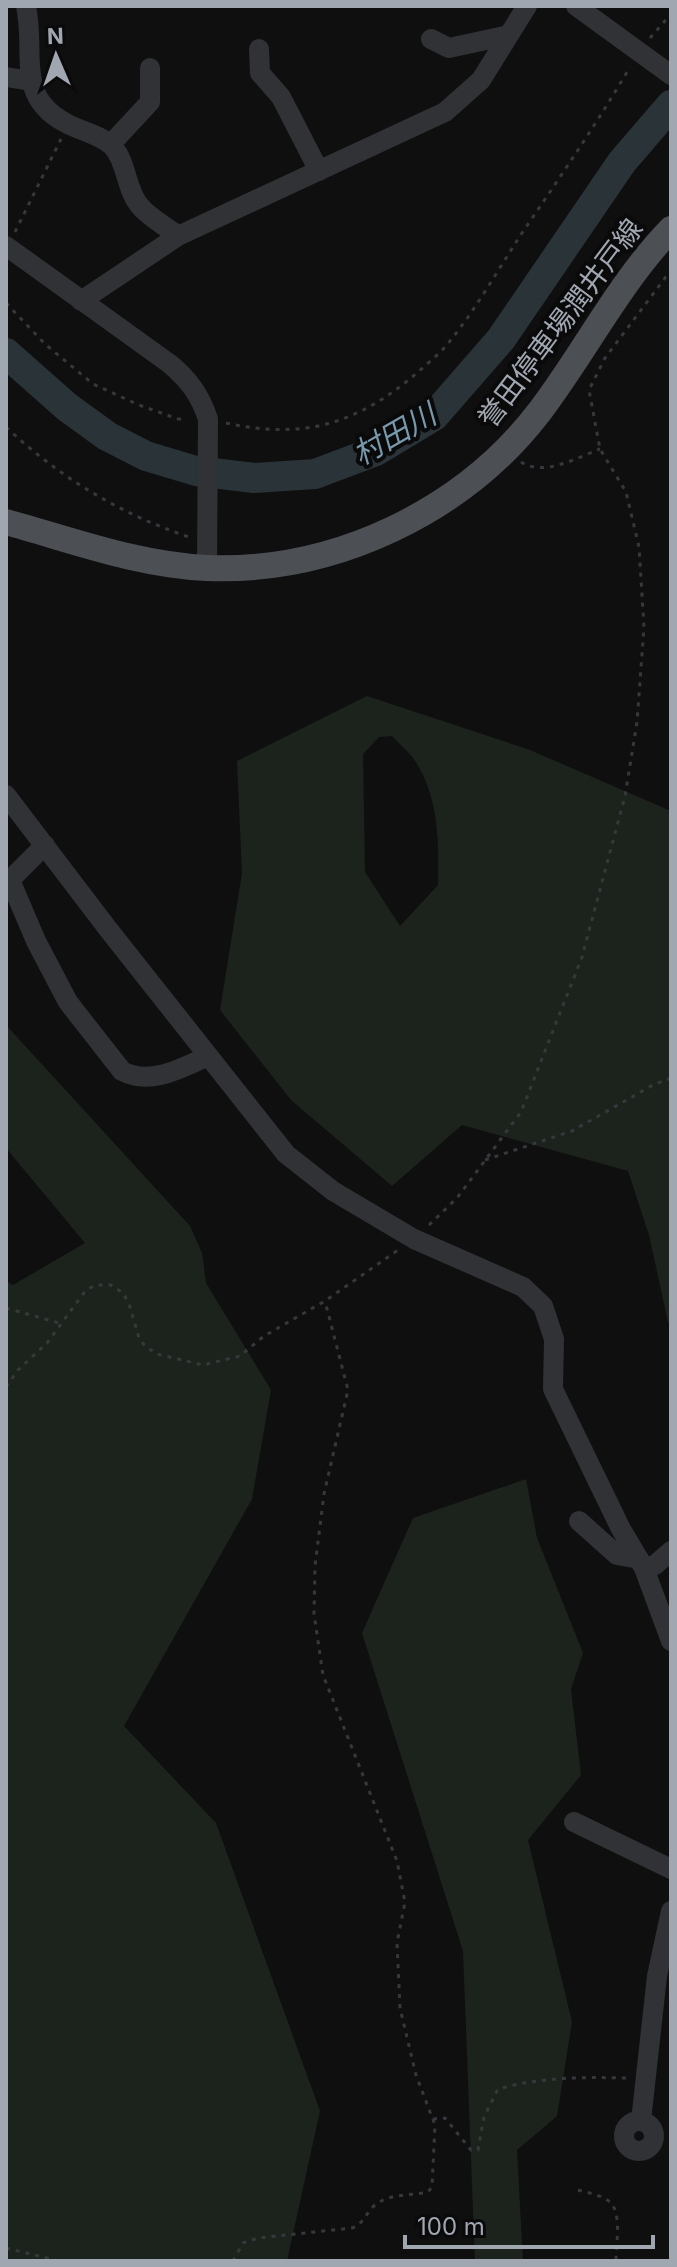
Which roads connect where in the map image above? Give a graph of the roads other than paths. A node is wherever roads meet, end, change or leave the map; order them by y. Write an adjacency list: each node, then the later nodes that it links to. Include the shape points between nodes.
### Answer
1 (26, 6): 10 (street)
2 (527, 6): 4 (street)
3 (576, 6): 8 (street)
4 (509, 35): 5 (street, via 449,48); 12 (street, via 481,80 445,112)
5 (431, 39)
6 (259, 49): 12 (street, via 260,73 281,97)
7 (150, 68): 11 (street, via 150,102)
8 (671, 75)
9 (6, 77): 10 (street)
10 (31, 81): 11 (street, via 41,107)
11 (111, 144): 14 (street, via 137,203)
12 (319, 171): 14 (street)
13 (671, 229): 18 (main road, 誉田停車場潤井戸線, via 540,411 458,492 385,533 290,562)
14 (178, 236): 16 (street)
15 (7, 247): 16 (street)
16 (81, 301): 18 (street, via 186,377 201,397 208,419 201,535)
17 (6, 522): 18 (main road, 誉田停車場潤井戸線, via 153,561)
18 (207, 568)
19 (6, 795): 20 (street)
20 (45, 845): 21 (street); 22 (street)
21 (8, 882): 22 (street, via 68,1002 122,1071 145,1077)
22 (208, 1056): 25 (street, via 286,1154 333,1191 414,1239 523,1287 543,1306 554,1339 553,1389)
23 (579, 1521): 25 (street, via 617,1555)
24 (671, 1550): 25 (street, via 655,1565)
25 (641, 1564): 26 (street)
26 (671, 1639)
27 (574, 1822): 28 (street)
28 (671, 1869)
29 (671, 1911): 30 (street, via 657,1976)
30 (641, 2121)

